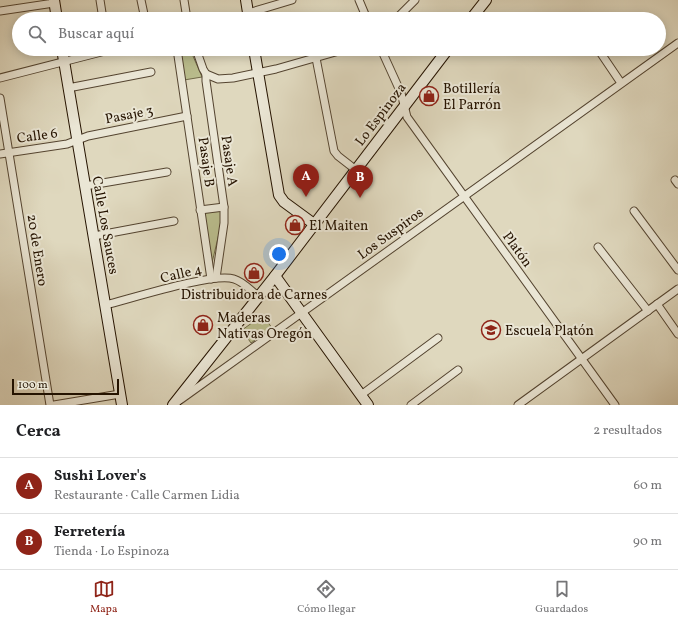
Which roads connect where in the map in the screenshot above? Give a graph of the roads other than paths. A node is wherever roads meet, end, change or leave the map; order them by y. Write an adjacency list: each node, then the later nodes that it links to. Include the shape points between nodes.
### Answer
1 (100, 0): 12 (street)
2 (141, 0): 13 (street)
3 (184, 0): 14 (street)
4 (246, 0): 15 (street)
5 (292, 0): 16 (street)
6 (359, 0): 17 (street)
7 (415, 0): 18 (street)
8 (486, 0): 19 (street)
9 (54, 2): 10 (street); 11 (street)
10 (0, 11)
11 (56, 12)
12 (102, 12)
13 (144, 12)
14 (186, 12)
15 (248, 12)
16 (259, 12)
17 (364, 12)
18 (403, 12)
19 (477, 12)
20 (678, 43): 21 (street, Los Suspiros)
21 (666, 51)
22 (63, 56): 33 (street, Calle Los Sauces)
23 (85, 56): 33 (street)
24 (178, 56): 42 (street, Pasaje B)
25 (198, 56): 35 (street, Pasaje A)
26 (255, 56): 36 (street)
27 (323, 56): 32 (street)
28 (384, 56): 41 (street, Platón)
29 (443, 56): 41 (street, Lo Espinoza)
30 (603, 56): 38 (street)
31 (659, 56): 38 (street, Los Suspiros)
32 (316, 58): 36 (street); 46 (street, via 333,148 338,156)
33 (64, 62): 37 (street); 39 (street, Calle Los Sauces)
34 (151, 72): 39 (street)
35 (206, 74): 36 (street, via 223,80); 50 (street, Pasaje A)
36 (258, 74): 54 (street, via 279,195 284,202)
37 (0, 78)
38 (621, 83): 49 (street, Los Suspiros)
39 (68, 88): 43 (street, Calle Los Sauces)
40 (0, 98): 44 (street, 20 de Enero)
41 (404, 106): 46 (street, Lo Espinoza); 49 (street, Platón, via 409,119)
42 (186, 116): 43 (street, Pasaje 3); 51 (street, Pasaje B)
43 (77, 140): 44 (street, Calle 6, via 67,144); 48 (street, Calle Los Sauces)
44 (9, 152): 45 (street, Calle 6); 72 (street, 20 de Enero)
45 (0, 154)
46 (356, 170): 54 (street, Lo Espinoza)
47 (167, 172): 48 (street)
48 (85, 186): 55 (street, Calle Los Sauces)
49 (464, 196): 65 (street, Los Suspiros); 68 (street, Platón)
50 (224, 207): 51 (street); 59 (street, Pasaje A, via 224,222)
51 (200, 210): 59 (street, Pasaje B)
52 (634, 211): 57 (street)
53 (174, 221): 55 (street)
54 (314, 224): 58 (street, Lo Espinoza)
55 (94, 236): 63 (street, Calle Los Sauces)
56 (598, 247): 64 (street)
57 (678, 270)
58 (275, 276): 61 (street, Lo Espinoza); 65 (street)
59 (214, 279): 61 (street, Calle 4, via 235,279); 63 (street, Calle 4)
60 (678, 289): 62 (street)
61 (259, 297): 75 (street, Lo Espinoza)
62 (657, 304): 64 (street); 66 (street)
63 (105, 305): 70 (street, Calle Los Sauces)
64 (648, 311): 68 (street)
65 (302, 313): 71 (street); 75 (street, Los Suspiros)
66 (678, 334)
67 (438, 338): 71 (street)
68 (582, 359): 78 (street); 79 (street, Platón)
69 (458, 370): 77 (street)
70 (120, 394): 73 (street); 74 (street, Calle Los Sauces)
71 (361, 395): 76 (street)
72 (50, 405)
73 (54, 405)
74 (122, 405)
75 (173, 405)
76 (368, 405)
77 (411, 405)
78 (518, 405)
79 (615, 405)

